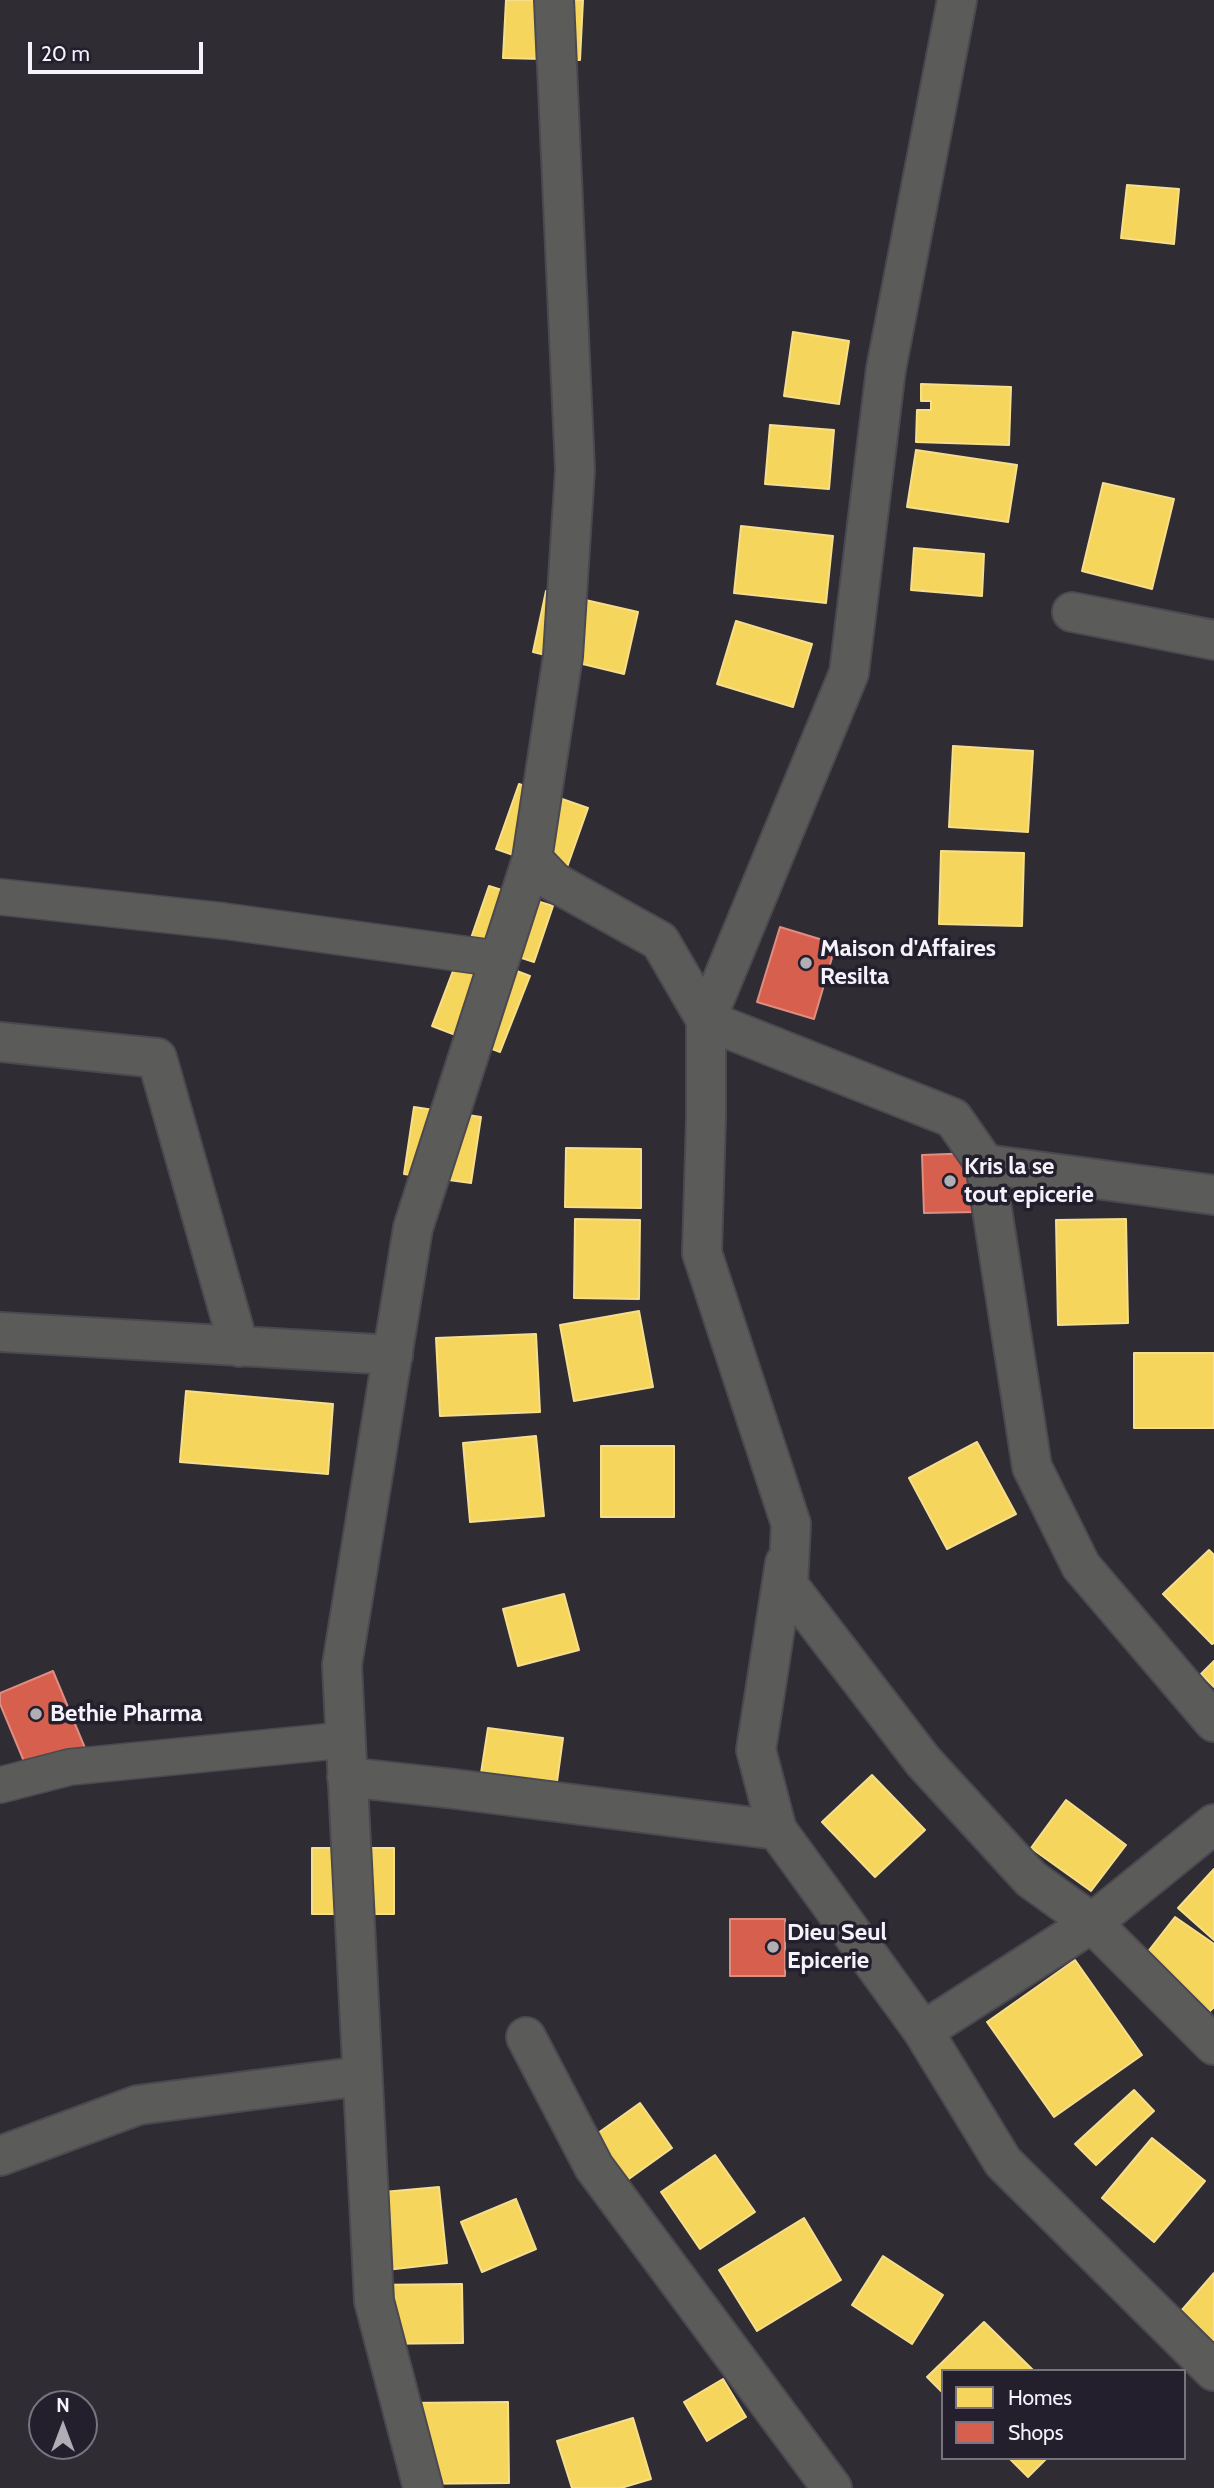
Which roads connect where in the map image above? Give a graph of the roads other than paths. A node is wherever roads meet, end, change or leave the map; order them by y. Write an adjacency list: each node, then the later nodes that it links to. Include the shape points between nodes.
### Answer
1 (554, 0): 5 (street, via 575,470 563,656)
2 (957, 0): 8 (street, via 886,369 849,673)
3 (1072, 612): 4 (street)
4 (1214, 640)
5 (532, 859): 7 (street); 8 (street, via 554,882 660,941)
6 (0, 897): 7 (lane)
7 (500, 958): 14 (street, via 413,1228)
8 (706, 1020): 10 (street, via 953,1118); 15 (street, via 702,1253)
9 (0, 1042): 13 (street, via 157,1058)
10 (985, 1164): 11 (street); 16 (street, via 1032,1467 1081,1566)
11 (1214, 1195)
12 (0, 1332): 13 (street)
13 (239, 1347): 14 (street)
14 (393, 1355): 17 (street, via 342,1665)
15 (791, 1524): 20 (street, via 756,1750); 21 (street, via 788,1585 923,1760 1031,1879)
16 (1214, 1722)
17 (346, 1759): 18 (lane, via 70,1767); 20 (street); 25 (street)
18 (0, 1785)
19 (1214, 1824): 21 (street)
20 (777, 1830): 22 (street)
21 (1092, 1923): 22 (street); 24 (street)
22 (923, 2031): 27 (street, via 1003,2162)
23 (526, 2037): 29 (street, via 594,2167)
24 (1214, 2045)
25 (362, 2076): 26 (street, via 138,2105); 28 (street, via 374,2301)
26 (0, 2156)
27 (1214, 2371)
28 (423, 2488)
29 (832, 2488)

